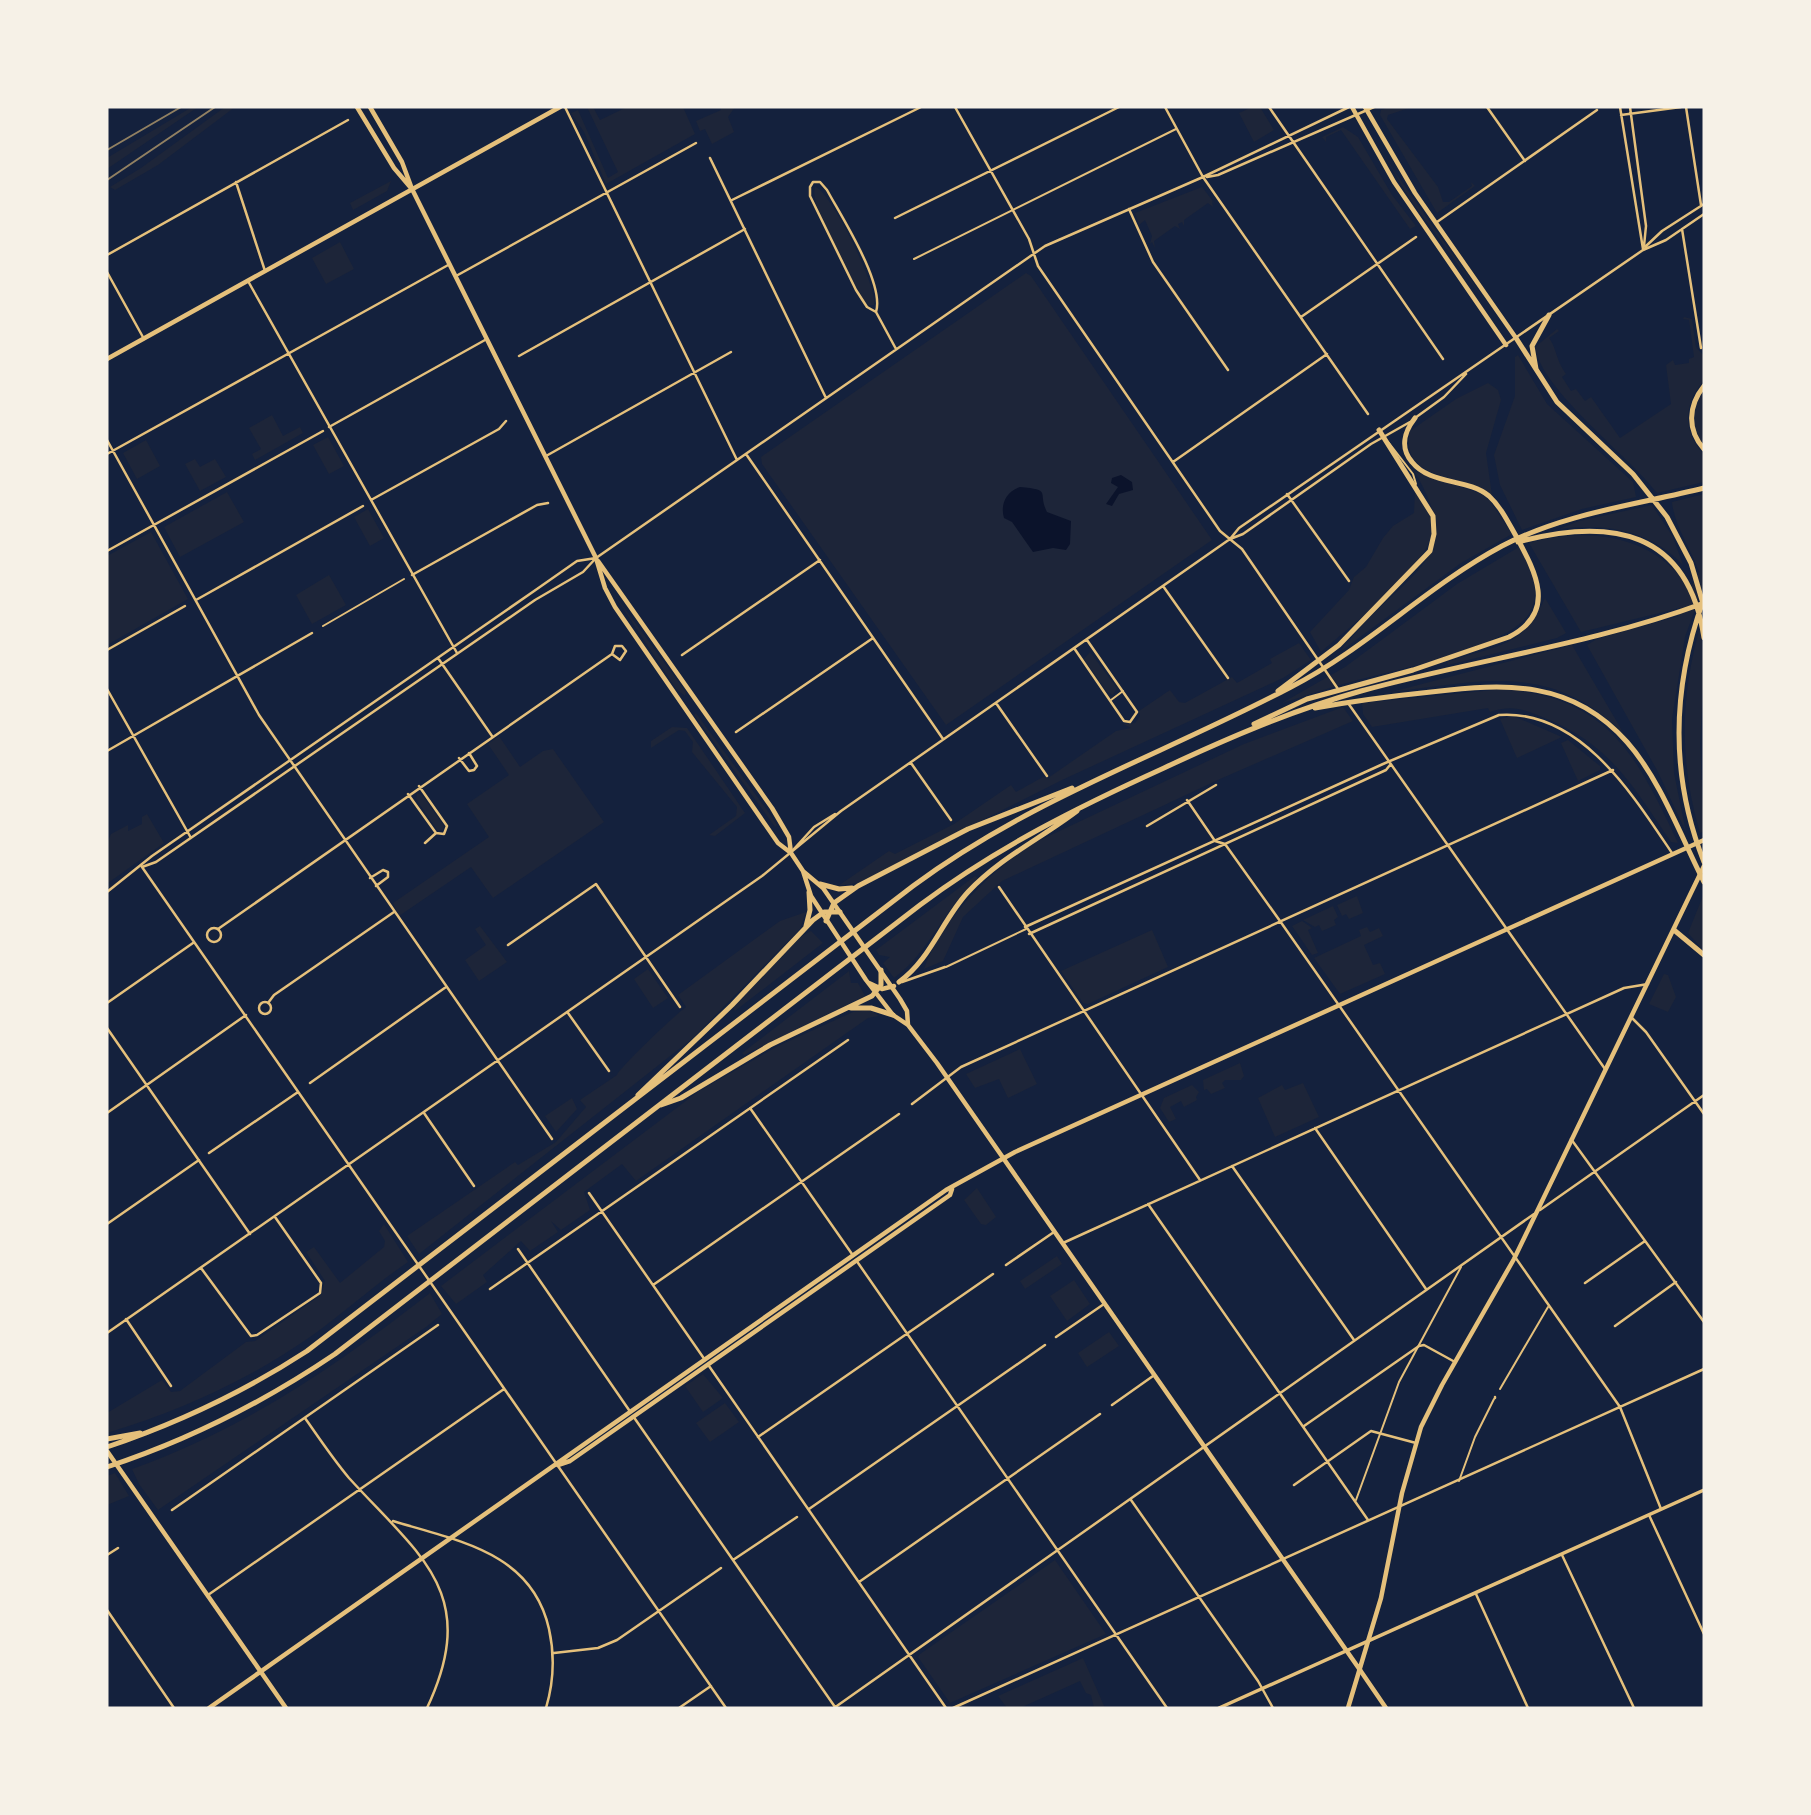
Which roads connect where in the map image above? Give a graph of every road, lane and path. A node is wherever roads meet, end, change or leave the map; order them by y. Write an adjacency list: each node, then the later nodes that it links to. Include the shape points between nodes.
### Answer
1 (357, 107): 31 (main road)
2 (370, 107): 31 (main road)
3 (562, 107): 31 (main road); 32 (street)
4 (920, 107): 33 (street)
5 (955, 107): 28 (street)
6 (1119, 107): 28 (street)
7 (1165, 107): 22 (street)
8 (1269, 107): 23 (street)
9 (1351, 107): 19 (main road); 23 (street)
10 (1374, 107): 16 (street)
11 (1487, 107): 27 (street)
12 (1620, 107): 20 (street)
13 (1630, 107): 18 (street)
14 (1681, 107): 18 (street)
15 (1686, 107): 34 (street)
16 (1366, 108): 19 (street); 39 (main road)
17 (1597, 110): 27 (street)
18 (1631, 113): 20 (street); 43 (street, via 1646,226)
19 (1356, 114): 24 (street); 62 (main road, via 1394,182)
20 (1622, 115): 43 (street)
21 (348, 120): 30 (street)
22 (1177, 129): 29 (street); 36 (lane)
23 (1288, 137): 24 (street); 29 (street)
24 (1292, 142): 29 (street); 48 (street)
25 (696, 143): 32 (street)
26 (710, 158): 33 (street)
27 (1525, 161): 39 (street)
28 (991, 170): 36 (street); 38 (street)
29 (1203, 177): 35 (street); 58 (street)
30 (236, 183): 45 (street); 49 (street)
31 (412, 189): 47 (main road); 49 (main road)
32 (607, 193): 51 (street); 53 (street)
33 (732, 201): 40 (street)
34 (1703, 204): 43 (street, via 1662,230)
35 (1129, 209): 44 (street); 71 (street, via 1153,262)
36 (1013, 210): 44 (street); 46 (lane)
37 (1704, 214): 41 (street)
38 (895, 218)
39 (1436, 223): 59 (main road)
40 (745, 229): 53 (street); 76 (street)
41 (1682, 229): 43 (street); 55 (street)
42 (1416, 237): 48 (street)
43 (1643, 250): 57 (street)
44 (1033, 254): 64 (street); 91 (street)
45 (107, 255)
46 (914, 259)
47 (450, 264): 51 (main road); 66 (street)
48 (1377, 264): 58 (street); 70 (street)
49 (265, 271): 52 (main road)
50 (107, 272): 60 (street)
51 (456, 276): 61 (main road)
52 (248, 281): 60 (main road); 66 (street)
53 (650, 283): 68 (street); 72 (street)
54 (1702, 309): 55 (street)
55 (1696, 310): 63 (street)
56 (876, 312): 56 (street, via 877,293 863,262 825,188 813,182 810,196 828,236 861,300); 64 (street)
57 (1549, 315): 59 (street); 74 (highway, via 1532,346)
58 (1301, 317): 67 (street)
59 (1516, 338): 62 (street); 74 (highway)
60 (144, 339): 69 (main road)
61 (487, 339): 80 (street); 89 (main road)
62 (1506, 345): 73 (street)
63 (1701, 348)
64 (896, 349): 76 (street)
65 (732, 352): 72 (street)
66 (288, 354): 80 (street); 86 (street)
67 (1327, 354): 77 (street); 91 (street)
68 (519, 356)
69 (107, 359)
70 (1443, 359)
71 (1228, 370)
72 (694, 374): 89 (street); 90 (street)
73 (1465, 374): 78 (street); 82 (street)
74 (1538, 375): 109 (highway, via 1564,410 1639,481 1667,517)
75 (1704, 386): 85 (highway, via 1694,402 1691,421)
76 (826, 398): 88 (street)
77 (1368, 414)
78 (1415, 418): 83 (street); 136 (highway, via 1405,441 1413,464 1426,474 1483,492 1509,523 1538,580 1532,616 1516,633 1413,670 1307,699)
79 (506, 421): 94 (street)
80 (329, 427): 94 (street)
81 (323, 430): 98 (street)
82 (1380, 430): 83 (highway); 93 (street)
83 (1386, 439): 95 (street); 129 (highway, via 1429,507 1433,542 1425,558 1339,645)
84 (107, 440): 86 (street)
85 (1704, 449)
86 (113, 450): 87 (street); 98 (street)
87 (107, 454)
88 (746, 454): 90 (street); 103 (street)
89 (546, 456): 102 (main road)
90 (737, 460): 102 (street)
91 (1172, 462): 99 (street)
92 (1704, 488): 100 (highway, via 1575,518)
93 (1287, 494): 95 (street); 99 (street)
94 (370, 500): 104 (street)
95 (1292, 500): 99 (street); 106 (street)
96 (548, 503): 104 (street)
97 (363, 506): 108 (street)
98 (154, 525): 101 (street); 108 (street)
99 (1230, 539): 107 (street); 142 (street, via 1240,546)
100 (1501, 547): 114 (highway, via 1566,531 1614,534 1643,543 1666,556 1691,587 1700,607); 129 (highway, via 1338,660)
101 (107, 551)
102 (596, 558): 116 (street, via 577,561); 119 (street, via 583,572); 163 (main road, via 772,808 789,837); 163 (main road, via 605,588 633,634 778,843)
103 (820, 560): 113 (street); 121 (street)
104 (412, 575): 116 (street)
105 (404, 579): 111 (lane)
106 (1349, 582)
107 (1163, 586): 115 (street); 125 (street)
108 (196, 600): 124 (street)
109 (1704, 603): 131 (highway); 165 (highway, via 1685,663 1678,738 1686,804)
110 (185, 606): 118 (street)
111 (323, 626)
112 (312, 633): 124 (street)
113 (873, 638): 132 (street); 135 (street)
114 (1704, 638)
115 (1087, 639): 117 (street); 127 (street)
116 (453, 647): 119 (street); 122 (street)
117 (1074, 648): 128 (street); 130 (street)
118 (107, 650)
119 (457, 653): 123 (street)
120 (612, 654): 120 (street, via 620,660 626,651 617,645); 134 (street)
121 (682, 655)
122 (438, 658): 123 (street); 140 (street)
123 (442, 663): 134 (street); 143 (street)
124 (239, 677): 133 (street); 140 (street)
125 (1228, 678)
126 (107, 689): 133 (street)
127 (1123, 691): 128 (lane); 128 (street, via 1137,712 1136,718 1124,721)
128 (1110, 700)
129 (1264, 701): 148 (highway)
130 (996, 703): 135 (street); 145 (street)
131 (1298, 711): 136 (highway); 171 (highway, via 1484,686 1520,686 1565,698 1611,726 1636,754)
132 (736, 732)
133 (133, 736): 137 (street); 154 (street)
134 (492, 736): 138 (street)
135 (944, 740): 141 (street)
136 (1219, 742): 151 (highway)
137 (107, 751)
138 (468, 752): 139 (street); 139 (street, via 477,766 474,770 469,771)
139 (459, 758): 147 (street)
140 (290, 761): 143 (street); 154 (street)
141 (911, 762): 152 (street); 163 (street, via 814,827)
142 (1390, 764): 144 (street, via 1499,715 1515,714 1563,731); 158 (street); 161 (street, via 1386,770); 162 (street)
143 (294, 766): 156 (street); 157 (street)
144 (1613, 770): 162 (street); 164 (street)
145 (1047, 776)
146 (1216, 785): 150 (street)
147 (419, 786): 149 (street); 155 (street, via 447,826 444,834)
148 (1082, 786): 174 (highway, via 999,815); 230 (highway, via 967,848)
149 (408, 794): 155 (street); 157 (street)
150 (1187, 800): 153 (street); 158 (street)
151 (1088, 803): 199 (highway, via 1013,853 975,885 920,962); 231 (highway, via 974,866)
152 (951, 820)
153 (1147, 825)
154 (187, 832): 156 (street); 166 (street)
155 (436, 833): 160 (street)
156 (191, 838): 166 (street)
157 (343, 839): 170 (street); 188 (street)
158 (1215, 841): 161 (street); 167 (street)
159 (1704, 841): 164 (main road)
160 (425, 843)
161 (1225, 844): 169 (street); 186 (street)
162 (1446, 844): 186 (street); 190 (street)
163 (791, 853): 168 (main road); 196 (street)
164 (1673, 854): 190 (main road)
165 (1704, 864): 191 (main road)
166 (142, 867): 177 (street); 193 (street)
167 (1157, 867): 169 (street); 176 (street)
168 (803, 871): 172 (main road); 178 (main road)
169 (1160, 874): 179 (street)
170 (370, 878): 173 (street); 173 (street, via 388,872)
171 (1704, 882)
172 (820, 884): 174 (highway, via 839,889); 180 (main road)
173 (376, 886): 182 (street)
174 (858, 886): 180 (highway)
175 (999, 887): 187 (street)
176 (1104, 891): 179 (street); 187 (street)
177 (107, 892)
178 (808, 892): 184 (main road); 189 (highway, via 810,915)
179 (1107, 898): 192 (street)
180 (834, 903): 181 (highway); 183 (main road)
181 (829, 911): 183 (highway); 184 (highway); 185 (highway)
182 (394, 912): 201 (street); 205 (street)
183 (840, 912): 198 (main road)
184 (822, 914): 185 (main road); 189 (highway)
185 (826, 921): 203 (main road, via 866,980)
186 (1280, 921): 206 (street); 209 (street)
187 (1025, 928): 192 (street); 197 (lane)
188 (218, 929): 188 (street, via 208,931 209,941 220,939)
189 (805, 929): 230 (highway)
190 (1506, 929): 206 (main road); 211 (street)
191 (1674, 930): 195 (highway); 200 (main road)
192 (1029, 934): 209 (street)
193 (194, 942): 204 (street); 213 (street)
194 (508, 945): 196 (street, via 596,884)
195 (1704, 955)
196 (646, 958): 207 (street); 210 (street)
197 (945, 967): 199 (street)
198 (881, 970): 202 (main road); 203 (highway)
199 (899, 982): 202 (main road)
200 (1648, 984): 211 (street, via 1629,986); 214 (main road)
201 (446, 987): 218 (street); 222 (street)
202 (892, 987): 203 (main road); 215 (main road, via 907,1011)
203 (878, 990): 208 (highway); 212 (main road)
204 (107, 1003)
205 (268, 1003)
206 (1339, 1005): 224 (street); 226 (main road)
207 (680, 1007)
208 (847, 1008): 212 (highway, via 871,1008); 231 (highway)
209 (1083, 1011): 221 (street); 226 (street)
210 (568, 1013): 218 (street); 220 (street)
211 (1566, 1014): 219 (street); 224 (street)
212 (893, 1015): 215 (main road)
213 (246, 1016): 223 (street); 225 (street)
214 (1631, 1017): 219 (main road); 228 (street)
215 (908, 1025): 221 (main road)
216 (107, 1028): 223 (street)
217 (848, 1040): 232 (street)
218 (498, 1062): 234 (street); 238 (street)
219 (1605, 1069): 239 (main road)
220 (609, 1071)
221 (947, 1077): 229 (street); 241 (main road)
222 (310, 1083)
223 (146, 1085): 233 (street); 242 (street)
224 (1398, 1090): 237 (street); 258 (street)
225 (298, 1092): 240 (street); 243 (street)
226 (1142, 1095): 241 (main road); 246 (street)
227 (1704, 1095): 228 (street)
228 (1696, 1101): 236 (street); 245 (street)
229 (912, 1104)
230 (629, 1105): 304 (highway, via 307,1351 223,1400)
231 (658, 1106): 312 (highway, via 307,1373 220,1422)
232 (750, 1108): 247 (street); 252 (street)
233 (107, 1113)
234 (424, 1113): 243 (street); 248 (street)
235 (899, 1114): 247 (street)
236 (1704, 1114)
237 (1315, 1128): 244 (street); 274 (street)
238 (552, 1139)
239 (1571, 1139): 245 (street); 253 (main road)
240 (209, 1153)
241 (1003, 1158): 249 (main road); 256 (main road)
242 (200, 1160): 255 (street); 257 (street)
243 (349, 1165): 254 (street); 292 (street)
244 (1232, 1166): 246 (street); 284 (street)
245 (1595, 1172): 253 (street); 259 (street)
246 (1200, 1180): 251 (street)
247 (801, 1182): 262 (street); 272 (street)
248 (474, 1186)
249 (953, 1189): 262 (main road); 264 (main road)
250 (589, 1194): 252 (street)
251 (1148, 1204): 260 (street); 294 (street)
252 (601, 1211): 265 (street); 272 (street)
253 (1537, 1212): 258 (street); 263 (main road)
254 (275, 1217): 257 (street); 268 (street, via 322,1288 320,1293 251,1336)
255 (107, 1224)
256 (1054, 1232): 260 (main road); 267 (street)
257 (250, 1234): 268 (street)
258 (1499, 1237): 263 (street); 266 (street)
259 (1645, 1241): 270 (street); 271 (street)
260 (1062, 1243): 275 (main road)
261 (518, 1249): 265 (street)
262 (852, 1255): 264 (street); 287 (main road)
263 (1514, 1259): 276 (street); 288 (main road)
264 (856, 1261): 282 (street); 287 (main road)
265 (527, 1263): 273 (street); 299 (street)
266 (1462, 1264): 274 (street); 286 (lane)
267 (1006, 1265)
268 (201, 1268): 277 (street)
269 (993, 1274): 282 (street)
270 (1676, 1282): 278 (street); 280 (street)
271 (1585, 1283)
272 (653, 1285): 287 (street)
273 (489, 1289)
274 (1426, 1289): 284 (street)
275 (1104, 1304): 283 (street); 290 (main road)
276 (1548, 1307): 293 (lane); 298 (street)
277 (127, 1320): 281 (street); 291 (street)
278 (1704, 1322)
279 (438, 1325): 301 (street)
280 (1615, 1326)
281 (107, 1333)
282 (907, 1335): 297 (street); 305 (street)
283 (1056, 1337)
284 (1354, 1340): 294 (street)
285 (1045, 1345): 297 (street)
286 (1421, 1345): 288 (street); 302 (street); 303 (lane, via 1399,1382)
287 (706, 1361): 299 (main road); 305 (street)
288 (1454, 1362): 307 (main road)
289 (1704, 1369): 298 (street)
290 (1153, 1376): 296 (street); 308 (main road)
291 (171, 1386)
292 (504, 1389): 311 (street); 316 (street)
293 (1500, 1389)
294 (1280, 1392): 302 (street); 308 (street)
295 (1495, 1397): 314 (lane)
296 (1112, 1405)
297 (957, 1407): 313 (street); 321 (street)
298 (1620, 1407): 314 (street); 323 (street)
299 (631, 1414): 311 (main road); 336 (street)
300 (1100, 1414): 313 (street)
301 (305, 1418): 316 (street); 322 (street)
302 (1304, 1426): 310 (street)
303 (1379, 1431): 307 (street); 310 (street, via 1371,1431); 319 (lane)
304 (150, 1433): 306 (highway); 309 (highway)
305 (758, 1437): 321 (street)
306 (107, 1438)
307 (1416, 1443): 320 (main road)
308 (1204, 1446): 318 (street); 335 (main road)
309 (107, 1449): 340 (main road)
310 (1329, 1461): 315 (street); 319 (street)
311 (557, 1465): 328 (main road); 343 (street)
312 (107, 1467)
313 (1007, 1479): 330 (street); 338 (street)
314 (1459, 1481): 320 (street)
315 (1294, 1485)
316 (359, 1488): 326 (street); 340 (street)
317 (1704, 1490): 323 (street)
318 (1131, 1500): 330 (street); 341 (street)
319 (1356, 1501): 327 (street)
320 (1400, 1507): 327 (street); 346 (main road)
321 (808, 1509): 338 (street)
322 (172, 1510)
323 (1661, 1510): 324 (street)
324 (1649, 1515): 333 (street); 344 (street)
325 (797, 1517): 336 (street)
326 (392, 1521): 328 (street); 334 (street)
327 (1369, 1521): 335 (street)
328 (451, 1539): 334 (main road); 348 (street, via 501,1559 522,1574 546,1616)
329 (118, 1548): 331 (lane); 332 (street)
330 (1057, 1552): 345 (street); 349 (street)
331 (121, 1553)
332 (107, 1555)
333 (1562, 1555): 339 (street); 370 (street)
334 (424, 1558): 351 (main road); 357 (street, via 440,1584 447,1620 443,1665)
335 (1283, 1559): 341 (street); 347 (main road)
336 (733, 1560): 361 (street)
337 (721, 1568): 343 (street)
338 (859, 1582): 349 (street)
339 (1476, 1594): 346 (street); 369 (street)
340 (208, 1595): 351 (main road)
341 (1199, 1597): 345 (street); 353 (street)
342 (107, 1610): 354 (street)
343 (658, 1611): 348 (street, via 598,1648); 352 (street)
344 (1704, 1634)
345 (1116, 1635): 363 (street); 364 (street)
346 (1369, 1642): 347 (street); 350 (main road)
347 (1347, 1651): 350 (main road); 353 (street)
348 (554, 1653): 358 (street)
349 (909, 1655): 361 (street); 362 (street)
350 (1360, 1670): 367 (main road); 368 (main road)
351 (261, 1672): 355 (main road); 356 (main road)
352 (711, 1686): 359 (street); 360 (street)
353 (1261, 1689): 365 (street); 366 (street)
354 (174, 1708)
355 (209, 1708)
356 (286, 1708)
357 (427, 1708)
358 (546, 1708)
359 (679, 1708)
360 (726, 1708)
361 (834, 1708)
362 (946, 1708)
363 (953, 1708)
364 (1167, 1708)
365 (1219, 1708)
366 (1273, 1708)
367 (1348, 1708)
368 (1386, 1708)
369 (1528, 1708)
370 (1634, 1708)

